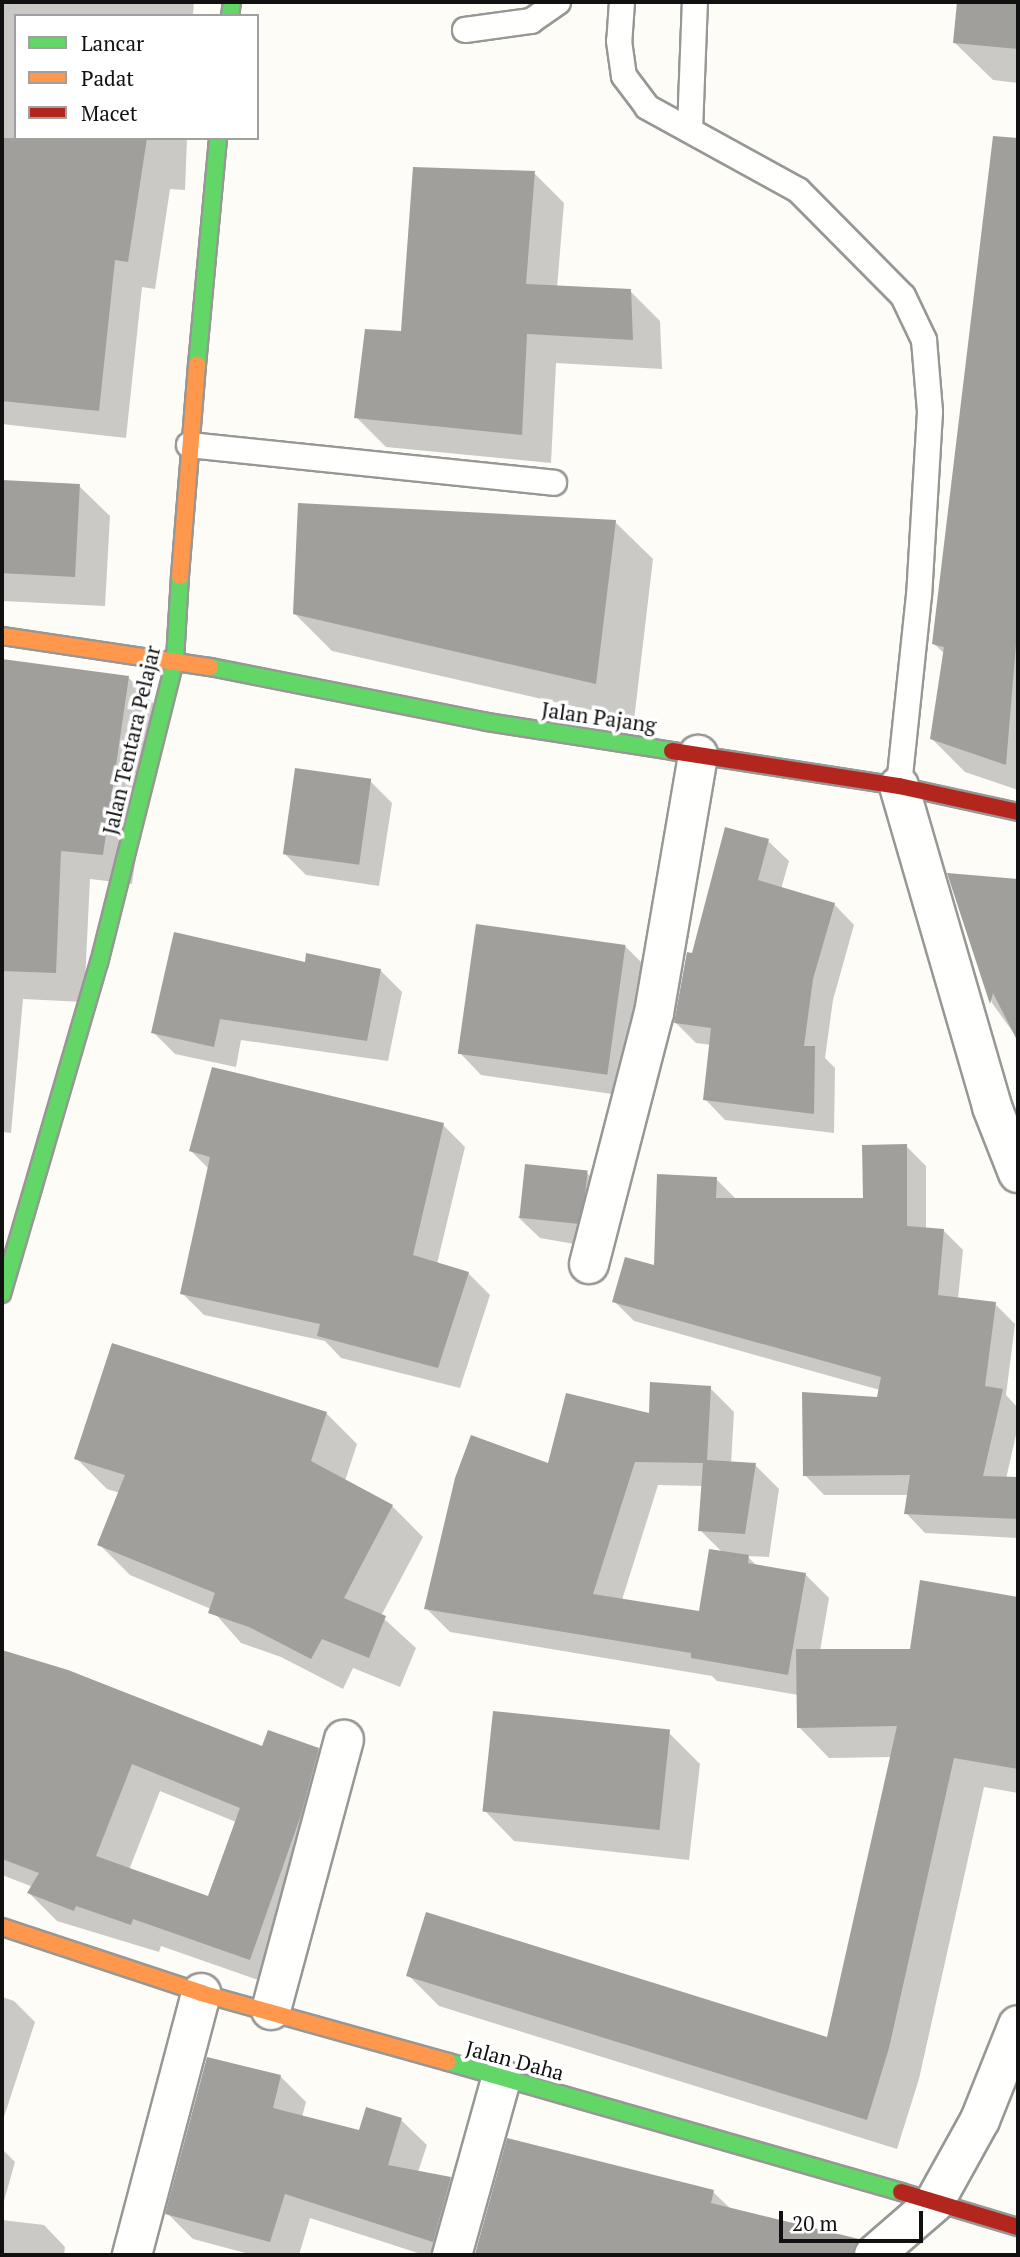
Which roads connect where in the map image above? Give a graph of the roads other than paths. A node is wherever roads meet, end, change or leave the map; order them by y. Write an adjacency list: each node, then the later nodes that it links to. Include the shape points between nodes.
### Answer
1 (558, 2): 4 (lane, via 531,21)
2 (622, 2): 5 (lane, via 619,40 624,76 647,107)
3 (695, 2): 5 (lane)
4 (466, 30)
5 (690, 130): 12 (lane, via 798,190 903,296 924,340 929,425 919,595)
6 (218, 140): 7 (street, Jalan Tentara Pelajar)
7 (189, 444): 8 (lane); 10 (street, Jalan Tentara Pelajar)
8 (554, 482)
9 (2, 636): 10 (street, Jalan Pajang)
10 (175, 660): 11 (street, Jalan Pajang, via 486,722); 17 (street, Jalan Tentara Pelajar, via 99,963)
11 (698, 755): 12 (street, Jalan Pajang); 18 (street, via 654,1013)
12 (899, 786): 13 (street, Jalan Pajang); 14 (street)
13 (1018, 812)
14 (1008, 1126): 15 (street)
15 (1018, 1173)
16 (12, 1200): 17 (street)
17 (31, 1202): 19 (street, Jalan Tentara Pelajar)
18 (589, 1264)
19 (2, 1294)
20 (344, 1740): 23 (street)
21 (2, 1927): 22 (street, Jalan Daha)
22 (201, 1993): 23 (street, Jalan Daha); 28 (street)
23 (271, 2010): 25 (street, Jalan Daha)
24 (1018, 2025): 26 (street, via 979,2119)
25 (501, 2079): 26 (street, Jalan Daha, via 734,2141); 29 (street)
26 (934, 2203): 27 (street, Jalan Daha); 30 (street)
27 (1018, 2227)
28 (132, 2255)
29 (452, 2255)
30 (874, 2255)

